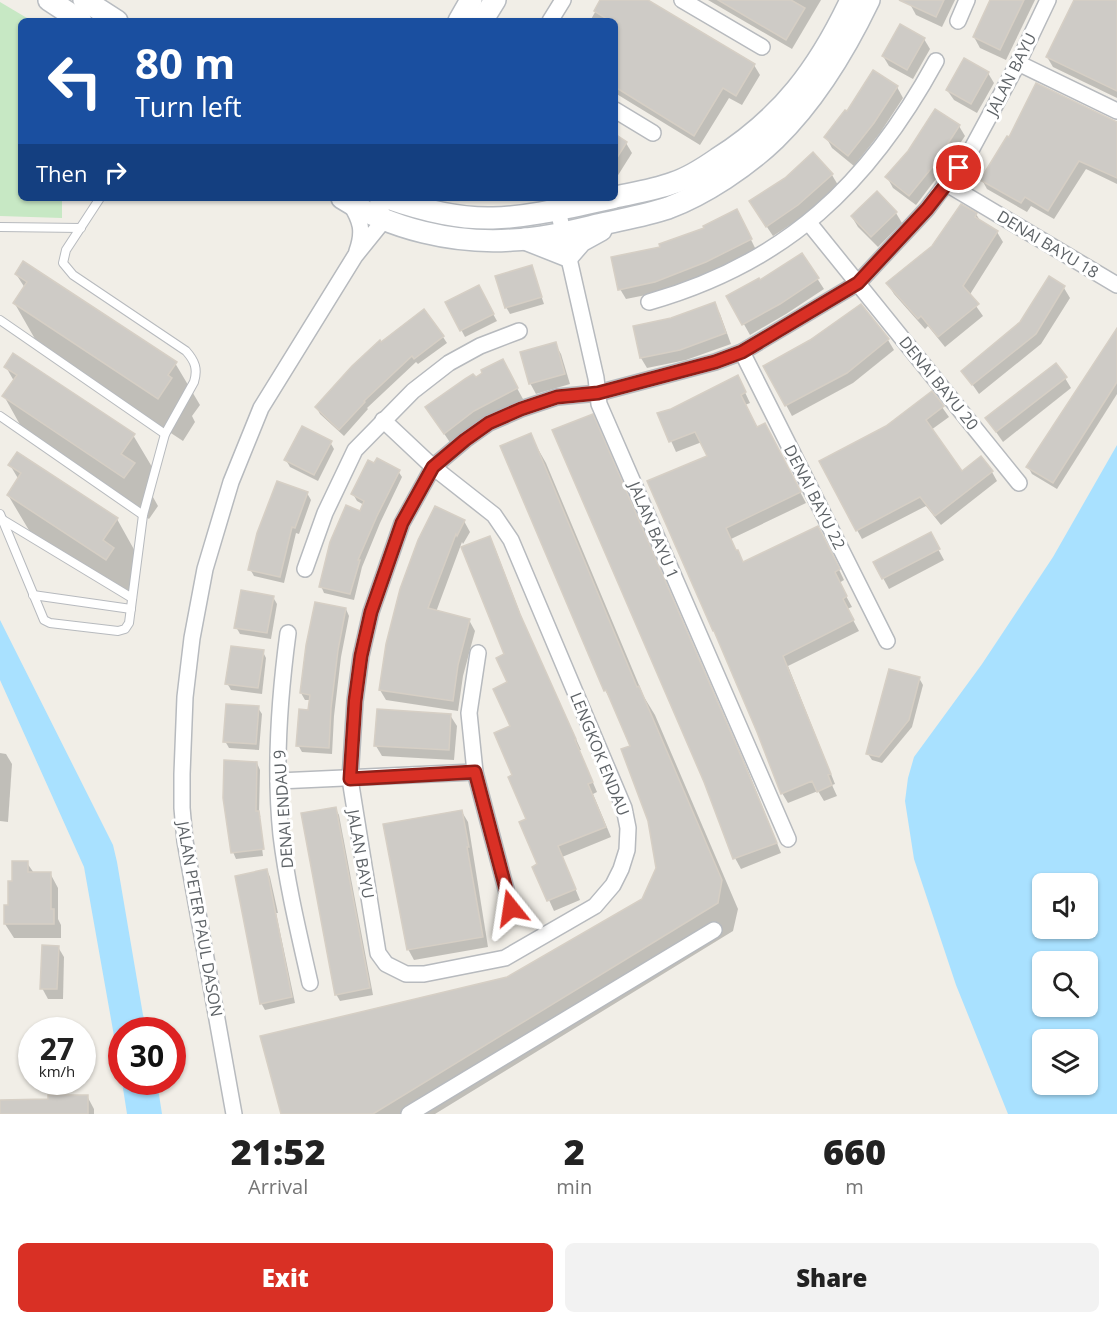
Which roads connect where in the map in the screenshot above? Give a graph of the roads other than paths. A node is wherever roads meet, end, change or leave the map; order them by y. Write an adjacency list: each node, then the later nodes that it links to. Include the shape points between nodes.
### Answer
1 (49, 0): 11 (main road)
2 (84, 0): 12 (main road)
3 (471, 0): 13 (main road)
4 (495, 0): 14 (main road)
5 (563, 0): 15 (street)
6 (682, 0): 17 (street)
7 (851, 0): 24 (main road, via 799,87 755,133 674,183)
8 (869, 0): 32 (main road, via 821,84 774,140 703,191 668,208)
9 (967, 0): 16 (street)
10 (1048, 0): 19 (street, JALAN BAYU)
11 (76, 18)
12 (112, 18)
13 (461, 18)
14 (484, 18)
15 (552, 18)
16 (958, 21)
17 (762, 47)
18 (936, 61): 33 (street, via 898,125 863,171)
19 (1018, 63): 20 (street); 23 (street, JALAN BAYU, via 970,152)
20 (1117, 111)
21 (618, 112): 22 (street)
22 (653, 133)
23 (947, 184): 40 (street, JALAN BAYU); 41 (street, DENAI BAYU 18)
24 (618, 197)
25 (98, 201): 35 (lane)
26 (346, 201): 31 (main road); 38 (street, JALAN PETER PAUL DASON, via 362,228)
27 (388, 201): 31 (street)
28 (396, 201): 30 (main road, via 466,217 494,218)
29 (600, 201): 30 (main road)
30 (558, 210): 36 (street, JALAN BAYU 1)
31 (381, 219): 37 (main road, via 461,238); 38 (street, JALAN PETER PAUL DASON, via 377,230)
32 (620, 220): 36 (main road); 39 (main road, via 581,241)
33 (809, 223): 40 (street, DENAI BAYU 20); 42 (street, via 729,273)
34 (0, 227): 35 (lane)
35 (81, 228): 49 (lane, via 66,250 63,263 73,275 186,351 196,365 194,382)
36 (563, 233): 37 (main road); 39 (street, JALAN BAYU 1)
37 (524, 239): 39 (main road)
38 (355, 256): 69 (street, JALAN PETER PAUL DASON, via 261,408 231,482 205,569 192,638 185,697 182,808)
39 (568, 256): 46 (street, JALAN BAYU 1)
40 (858, 283): 45 (street, JALAN BAYU); 51 (street, DENAI BAYU 20)
41 (1117, 285)
42 (649, 302)
43 (0, 320): 49 (lane)
44 (519, 332): 48 (street, via 449,363)
45 (742, 352): 46 (street, JALAN BAYU); 59 (street, DENAI BAYU 22)
46 (598, 393): 50 (street, JALAN BAYU, via 557,397 489,423); 64 (street, JALAN BAYU 1)
47 (0, 416): 52 (lane)
48 (383, 420): 50 (street, LENGKOK ENDAU); 54 (street, via 355,450 325,513)
49 (165, 434): 52 (lane)
50 (433, 467): 62 (street, JALAN BAYU, via 402,523 371,612 355,701); 67 (street, LENGKOK ENDAU, via 494,516 511,540 624,808 627,849 613,885 596,906 505,958 406,974 386,964)
51 (1019, 483)
52 (143, 514): 56 (lane)
53 (1, 517): 55 (lane); 56 (lane)
54 (305, 569)
55 (33, 595): 57 (lane); 57 (lane, via 42,617 50,623 122,631 128,627)
56 (132, 598): 57 (lane)
57 (131, 609)
58 (288, 633): 63 (street, DENAI ENDAU 9, via 280,689)
59 (887, 641)
60 (478, 653): 61 (street, via 469,713)
61 (475, 772): 62 (street); 65 (street)
62 (350, 779): 63 (street); 67 (street, JALAN BAYU)
63 (278, 781): 68 (street, DENAI ENDAU 9, via 289,888)
64 (788, 839)
65 (511, 908)
66 (714, 930): 70 (street)
67 (378, 953)
68 (310, 983)
69 (234, 1114)
70 (409, 1114)

